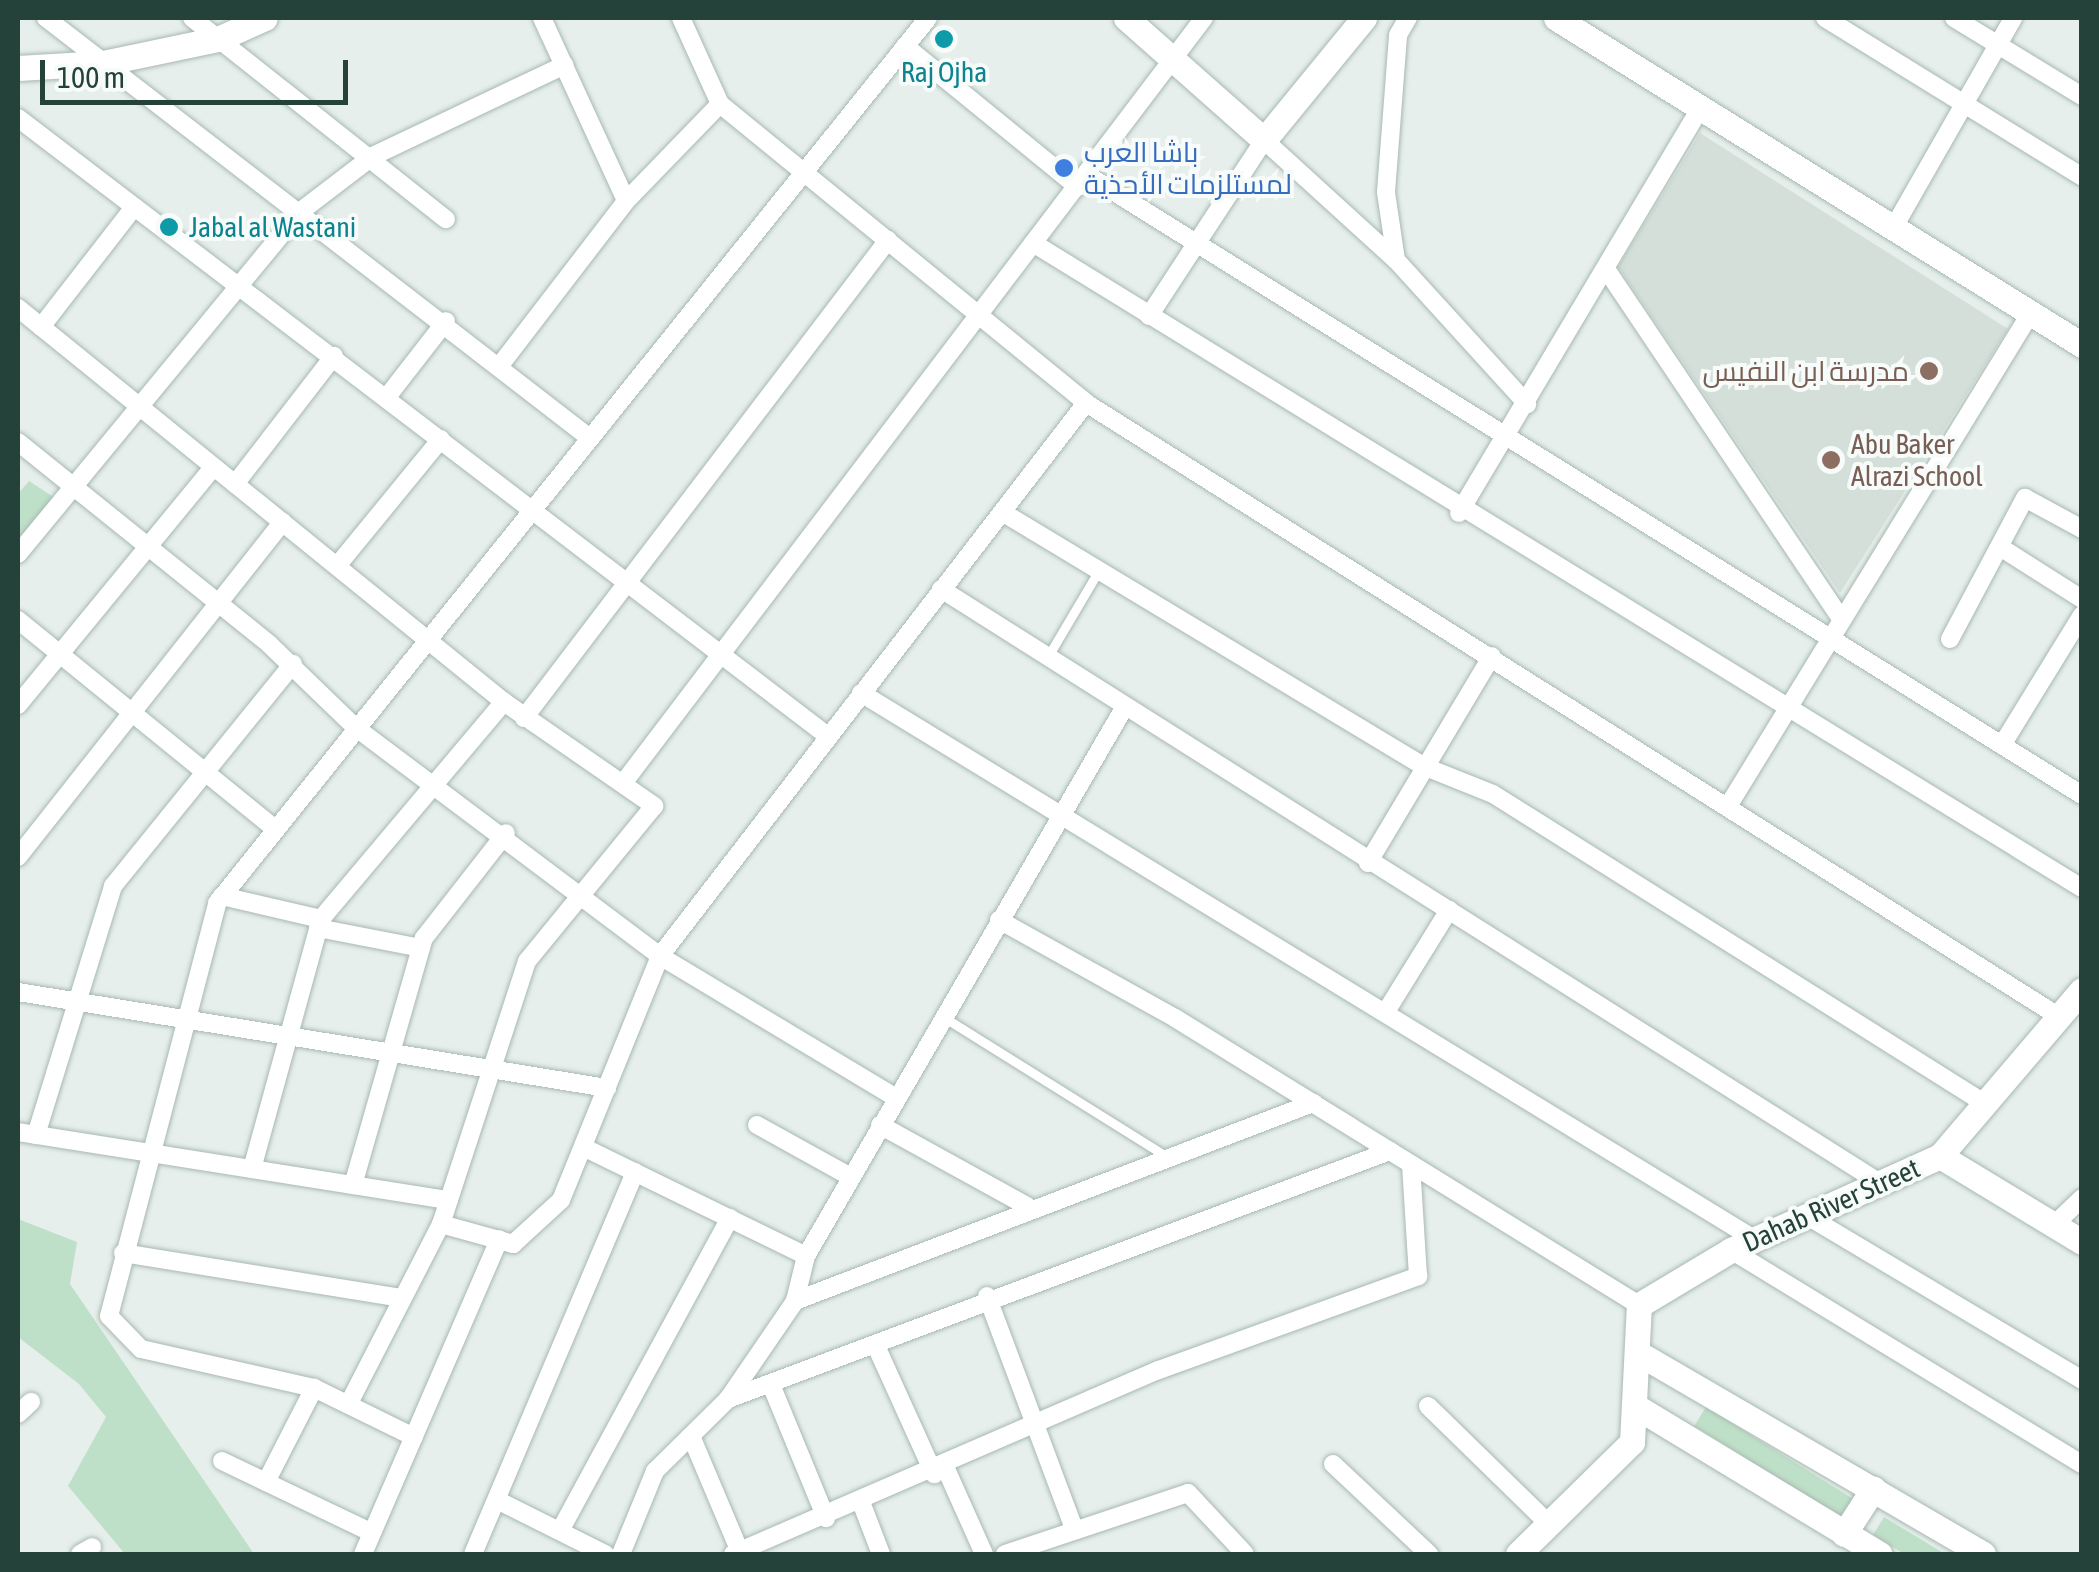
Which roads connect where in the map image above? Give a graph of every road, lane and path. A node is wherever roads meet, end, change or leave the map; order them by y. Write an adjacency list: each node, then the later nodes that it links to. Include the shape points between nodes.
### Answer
1 (46, 18): 19 (street)
2 (192, 18): 15 (street)
3 (265, 18): 15 (street)
4 (542, 18): 20 (street)
5 (681, 18): 23 (street)
6 (928, 18): 17 (street)
7 (1126, 18): 18 (street)
8 (1204, 18): 18 (street)
9 (1364, 18): 27 (street)
10 (1408, 18): 40 (street, via 1398,35 1386,192)
11 (1556, 18): 25 (street)
12 (1825, 18): 24 (street)
13 (1954, 18): 16 (street)
14 (2013, 18): 16 (street)
15 (218, 38): 19 (street); 28 (street)
16 (1998, 45): 22 (street); 24 (street)
17 (905, 46): 29 (street); 31 (street)
18 (1172, 59): 27 (street); 31 (street)
19 (102, 63): 21 (street); 34 (street)
20 (565, 65): 28 (street); 32 (street)
21 (18, 68)
22 (2082, 96)
23 (720, 104): 29 (street); 32 (street)
24 (1964, 104): 30 (street); 36 (street)
25 (1701, 107): 36 (street); 41 (street)
26 (18, 118): 33 (street)
27 (1264, 140): 39 (street); 40 (street)
28 (373, 156): 34 (street); 35 (street)
29 (804, 173): 37 (street); 56 (street)
30 (2082, 177)
31 (1083, 181): 38 (street); 39 (street)
32 (626, 201): 51 (street)
33 (134, 207): 42 (street); 48 (street)
34 (301, 211): 42 (street); 47 (street)
35 (446, 219)
36 (1894, 227): 44 (street)
37 (888, 240): 45 (street); 73 (street)
38 (1033, 243): 45 (street); 46 (street)
39 (1193, 245): 46 (street); 59 (street)
40 (1396, 260): 54 (street)
41 (1606, 269): 54 (street); 78 (street)
42 (236, 284): 50 (street); 55 (street)
43 (18, 308): 48 (street)
44 (2030, 314): 49 (street); 78 (street)
45 (978, 315): 53 (street); 84 (street)
46 (1148, 316): 64 (street)
47 (446, 321): 51 (street); 52 (street)
48 (41, 328): 55 (street)
49 (2082, 345)
50 (334, 356): 52 (street); 61 (street)
51 (501, 364): 56 (street)
52 (387, 397): 57 (street)
53 (1086, 403): 65 (street); 85 (street)
54 (1527, 404): 59 (street)
55 (140, 407): 60 (street); 62 (street)
56 (587, 436): 63 (street)
57 (441, 439): 63 (street); 71 (street)
58 (18, 442): 62 (street)
59 (1505, 442): 64 (street); 80 (street)
60 (213, 468): 61 (street); 68 (street)
61 (236, 484): 66 (street)
62 (74, 487): 68 (street); 70 (street)
63 (532, 510): 73 (street); 81 (street)
64 (1459, 513): 93 (street)
65 (1006, 516): 72 (street); 74 (street)
66 (283, 522): 71 (street); 76 (street)
67 (2082, 529): 69 (street, via 2025,498)
68 (146, 544): 76 (street); 83 (street)
69 (2000, 547): 75 (street); 82 (street)
70 (18, 554)
71 (337, 566): 81 (street)
72 (1099, 570): 86 (lane); 98 (street)
73 (629, 583): 84 (street); 94 (street)
74 (941, 589): 86 (street); 88 (street)
75 (2082, 599)
76 (218, 602): 87 (street); 92 (street)
77 (2082, 616): 97 (street)
78 (1842, 619): 80 (street)
79 (18, 620): 83 (street)
80 (1832, 636): 93 (street); 97 (street)
81 (428, 637): 89 (street); 95 (street)
82 (1950, 639)
83 (59, 654): 90 (street); 92 (street)
84 (717, 656): 96 (street); 100 (street)
85 (1492, 656): 98 (street); 103 (street)
86 (1046, 660): 91 (street)
87 (292, 664): 95 (street); 99 (street)
88 (862, 693): 96 (street); 104 (street)
89 (504, 702): 94 (street); 101 (street)
90 (18, 705)
91 (1124, 708): 104 (street); 108 (street)
92 (130, 710): 99 (street); 107 (street)
93 (1787, 710): 103 (street); 109 (street)
94 (524, 718): 100 (street)
95 (355, 727): 101 (street); 105 (street)
96 (829, 737): 116 (street)
97 (2002, 745): 102 (street)
98 (1423, 766): 108 (street); 130 (street, via 1493,794)
99 (204, 773): 105 (street); 119 (street, via 113,886)
100 (624, 782): 110 (street, via 654,806)
101 (442, 783): 106 (street); 114 (street)
102 (2082, 795)
103 (1730, 804): 123 (street)
104 (1058, 819): 113 (street); 120 (street)
105 (275, 829): 111 (street)
106 (506, 833): 110 (street); 115 (street)
107 (18, 857)
108 (1368, 863): 112 (street)
109 (2082, 888)
110 (580, 894): 116 (street); 126 (street, via 527,961)
111 (222, 896): 114 (street); 121 (street)
112 (1449, 910): 120 (street); 143 (street)
113 (998, 920): 122 (street); 129 (street)
114 (319, 924): 115 (street); 124 (street)
115 (420, 948): 125 (street)
116 (660, 956): 127 (street); 128 (street)
117 (2082, 990): 123 (street, Dahab River Street)
118 (18, 992): 119 (street)
119 (76, 1002): 121 (street); 133 (street)
120 (1387, 1010): 154 (street)
121 (186, 1016): 124 (street); 136 (street)
122 (942, 1016): 128 (street); 137 (lane)
123 (2058, 1016): 130 (street, Dahab River Street)
124 (286, 1034): 125 (street); 140 (street)
125 (386, 1052): 126 (street); 144 (street)
126 (494, 1070): 127 (street); 146 (street)
127 (607, 1088): 134 (street)
128 (895, 1097): 132 (street)
129 (1313, 1103): 135 (street); 137 (street)
130 (1984, 1103): 138 (street, Dahab River Street)
131 (757, 1124): 142 (street)
132 (880, 1125): 142 (street); 147 (street)
133 (27, 1134): 136 (street)
134 (583, 1147): 141 (street); 152 (street, via 562,1200 513,1244)
135 (1390, 1151): 139 (street); 157 (street)
136 (145, 1152): 140 (street); 155 (street)
137 (1166, 1156): 147 (street)
138 (1940, 1156): 143 (street, Dahab River Street); 151 (street)
139 (1411, 1164): 160 (street); 170 (street, via 1418,1276 1160,1370)
140 (252, 1170): 144 (street)
141 (635, 1172): 149 (street); 179 (street)
142 (850, 1177): 156 (street)
143 (1875, 1180): 148 (street, Dahab River Street)
144 (353, 1186): 146 (street)
145 (2082, 1198): 151 (street)
146 (449, 1200): 150 (street)
147 (1027, 1206): 159 (street)
148 (1804, 1214): 154 (street, Dahab River Street); 163 (street)
149 (730, 1218): 156 (street); 184 (street)
150 (441, 1224): 152 (street); 158 (street)
151 (2054, 1225): 153 (street)
152 (498, 1239): 171 (street)
153 (2082, 1242)
154 (1742, 1244): 160 (street, Dahab River Street); 175 (street)
155 (123, 1253): 158 (street); 165 (street, via 108,1316 123,1340)
156 (806, 1256): 159 (street)
157 (987, 1296): 161 (street); 170 (street)
158 (396, 1297): 167 (street)
159 (795, 1301): 166 (street)
160 (1639, 1305): 162 (street)
161 (876, 1346): 164 (street); 176 (street)
162 (1638, 1352): 169 (street); 178 (street)
163 (2082, 1380)
164 (772, 1387): 166 (street); 181 (street)
165 (314, 1388): 167 (street); 177 (street)
166 (728, 1399): 172 (street)
167 (348, 1404): 171 (street)
168 (1428, 1406): 182 (street)
169 (1640, 1409): 182 (street, via 1632,1442); 186 (street)
170 (1034, 1428): 176 (street); 183 (street)
171 (414, 1436): 185 (street)
172 (691, 1436): 188 (street); 192 (street, via 655,1472)
173 (222, 1461): 177 (street)
174 (1333, 1464): 197 (street)
175 (2082, 1464)
176 (940, 1472): 180 (street); 194 (street)
177 (266, 1482): 185 (street)
178 (1873, 1489): 186 (street); 200 (street)
179 (499, 1500): 184 (street); 190 (street)
180 (860, 1502): 181 (street); 193 (street)
181 (826, 1518): 187 (street)
182 (1549, 1524): 198 (street)
183 (1074, 1528): 195 (street); 196 (street, via 1188,1492)
184 (561, 1529): 191 (street)
185 (372, 1533): 189 (street)
186 (1844, 1534): 199 (street)
187 (772, 1549): 188 (street)
188 (737, 1553)
189 (363, 1554)
190 (473, 1554)
191 (604, 1554)
192 (620, 1554)
193 (881, 1554)
194 (984, 1554)
195 (1005, 1554)
196 (1245, 1554)
197 (1429, 1554)
198 (1518, 1554)
199 (1879, 1554)
200 (1983, 1554)

